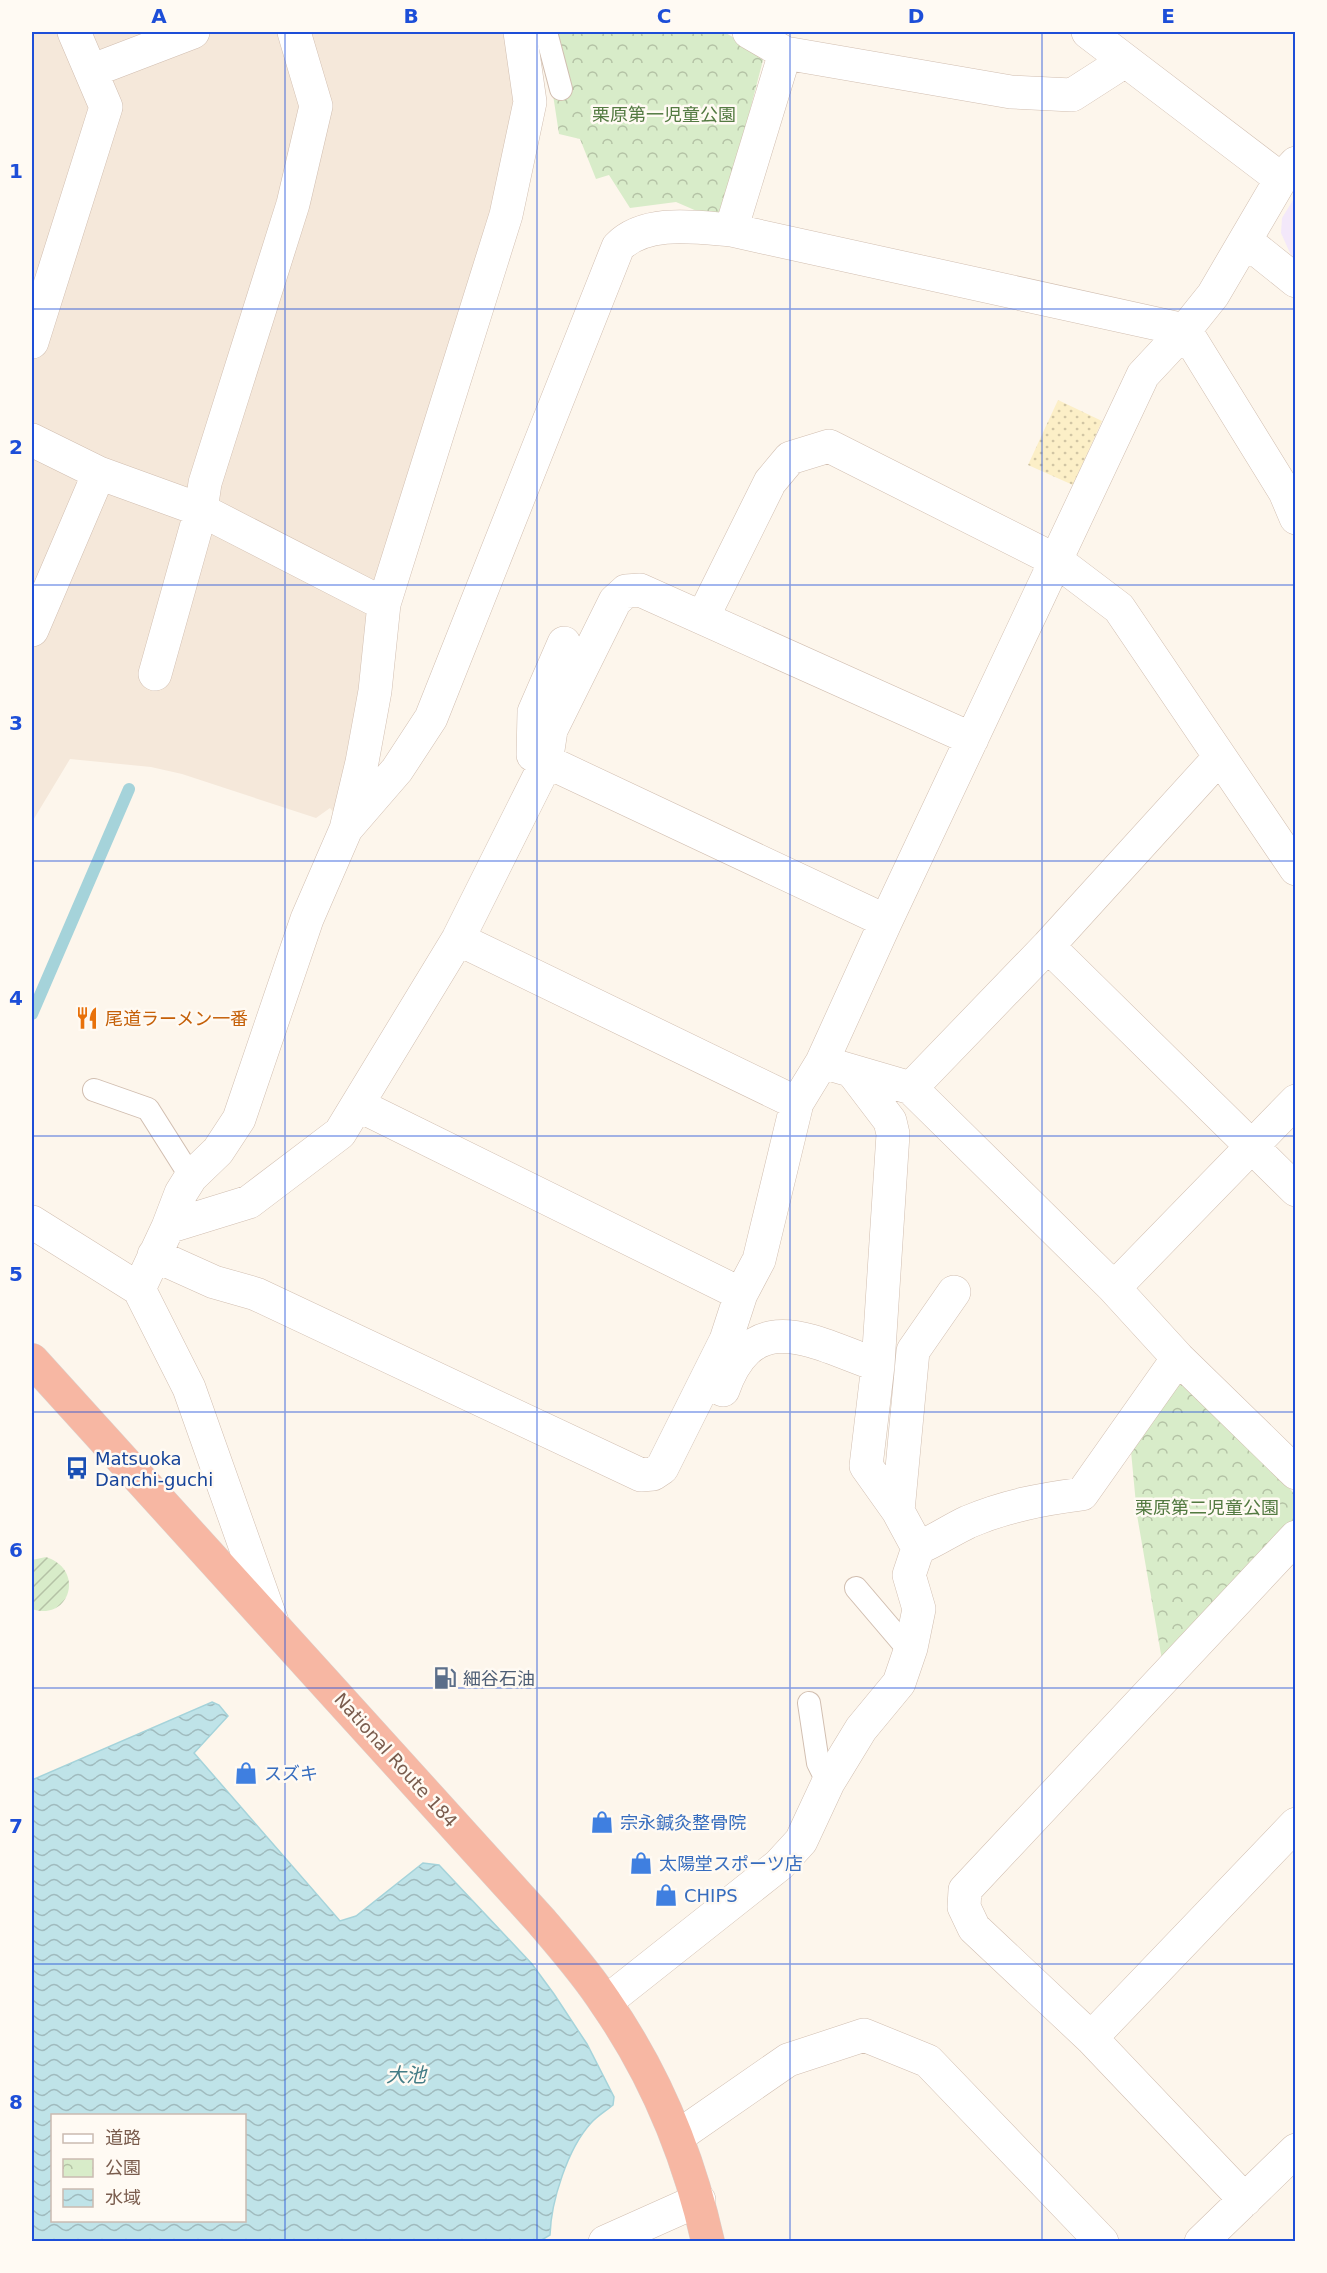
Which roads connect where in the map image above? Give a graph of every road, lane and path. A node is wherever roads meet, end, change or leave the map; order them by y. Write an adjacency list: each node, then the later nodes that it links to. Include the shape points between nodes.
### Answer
1 (74, 32): 9 (street)
2 (193, 32): 9 (street)
3 (294, 32): 19 (street, via 316,106 293,204 205,483)
4 (528, 32): 10 (lane); 22 (street, via 530,102 506,215)
5 (749, 32): 7 (street)
6 (1088, 32): 8 (street)
7 (785, 53): 8 (street, via 1011,92 1072,95); 12 (street)
8 (1125, 61): 11 (street)
9 (91, 71): 16 (street, via 106,106)
10 (561, 89)
11 (1291, 177): 13 (street)
12 (732, 230): 15 (street); 30 (street, via 678,226 628,236 618,247 431,718 397,770)
13 (1246, 241): 14 (street); 15 (street, via 1214,295)
14 (1296, 281)
15 (1185, 330): 20 (street, via 1285,492); 21 (street, via 1143,375)
16 (32, 342)
17 (32, 440): 18 (street)
18 (99, 473): 19 (street); 24 (street)
19 (201, 510): 22 (street); 26 (street)
20 (1296, 518)
21 (1057, 561): 23 (street, via 829,446 790,458 770,482); 27 (street); 28 (street, via 1119,608)
22 (384, 604): 30 (street, via 375,691)
23 (703, 617): 27 (street); 29 (street, via 640,590 626,591 615,601 551,730)
24 (32, 630)
25 (564, 643): 29 (street, via 534,712 533,755)
26 (155, 674)
27 (972, 739): 32 (street)
28 (1220, 758): 31 (street); 34 (street)
29 (546, 763): 32 (street); 33 (street)
30 (346, 829): 42 (street, via 308,919 239,1119 218,1151)
31 (1296, 869)
32 (885, 921): 35 (street)
33 (458, 939): 39 (street); 40 (street)
34 (1048, 946): 36 (street); 41 (street)
35 (837, 1067): 36 (street); 39 (street); 52 (street, via 890,1120 893,1134)
36 (911, 1088): 46 (street)
37 (94, 1090): 42 (lane, via 148,1108)
38 (1296, 1101): 41 (street)
39 (797, 1103): 49 (street, via 759,1260)
40 (358, 1105): 45 (street, via 340,1133 249,1202); 49 (street)
41 (1251, 1148): 43 (street); 46 (street)
42 (191, 1177): 45 (street)
43 (1296, 1190)
44 (32, 1222): 47 (street)
45 (161, 1241): 47 (street); 49 (street, via 214,1282 256,1294 641,1474 653,1474 662,1468 726,1340)
46 (1114, 1288): 50 (street)
47 (139, 1289): 59 (street, via 189,1388)
48 (954, 1292): 55 (street, via 913,1351)
49 (741, 1294)
50 (1178, 1358): 54 (street); 57 (street, via 1082,1494 1040,1499 1006,1509)
51 (32, 1360): 59 (highway, National Route 184)
52 (878, 1365): 53 (street, via 790,1335 770,1336 744,1353 727,1379); 55 (street, via 866,1466)
53 (715, 1412)
54 (1296, 1473)
55 (898, 1511): 57 (street)
56 (1296, 1537): 65 (street, via 965,1890 964,1907 974,1928)
57 (918, 1548): 60 (street, via 909,1575 919,1609)
58 (856, 1588): 60 (lane)
59 (272, 1622): 64 (highway, National Route 184, via 542,1922)
60 (911, 1648): 62 (street, via 899,1683 861,1729)
61 (809, 1703): 62 (lane, via 818,1763)
62 (828, 1783): 64 (street, via 801,1841 779,1865)
63 (1296, 1824): 65 (street)
64 (606, 2002): 66 (highway, National Route 184, via 640,2059)
65 (1091, 2038): 69 (street)
66 (677, 2137): 68 (highway, National Route 184); 73 (street, via 788,2060 864,2035 928,2061)
67 (1296, 2150): 69 (street)
68 (699, 2200): 70 (street); 71 (highway); 72 (highway)
69 (1245, 2200): 74 (street)
70 (608, 2241)
71 (708, 2241)
72 (721, 2241)
73 (1102, 2241)
74 (1201, 2241)

